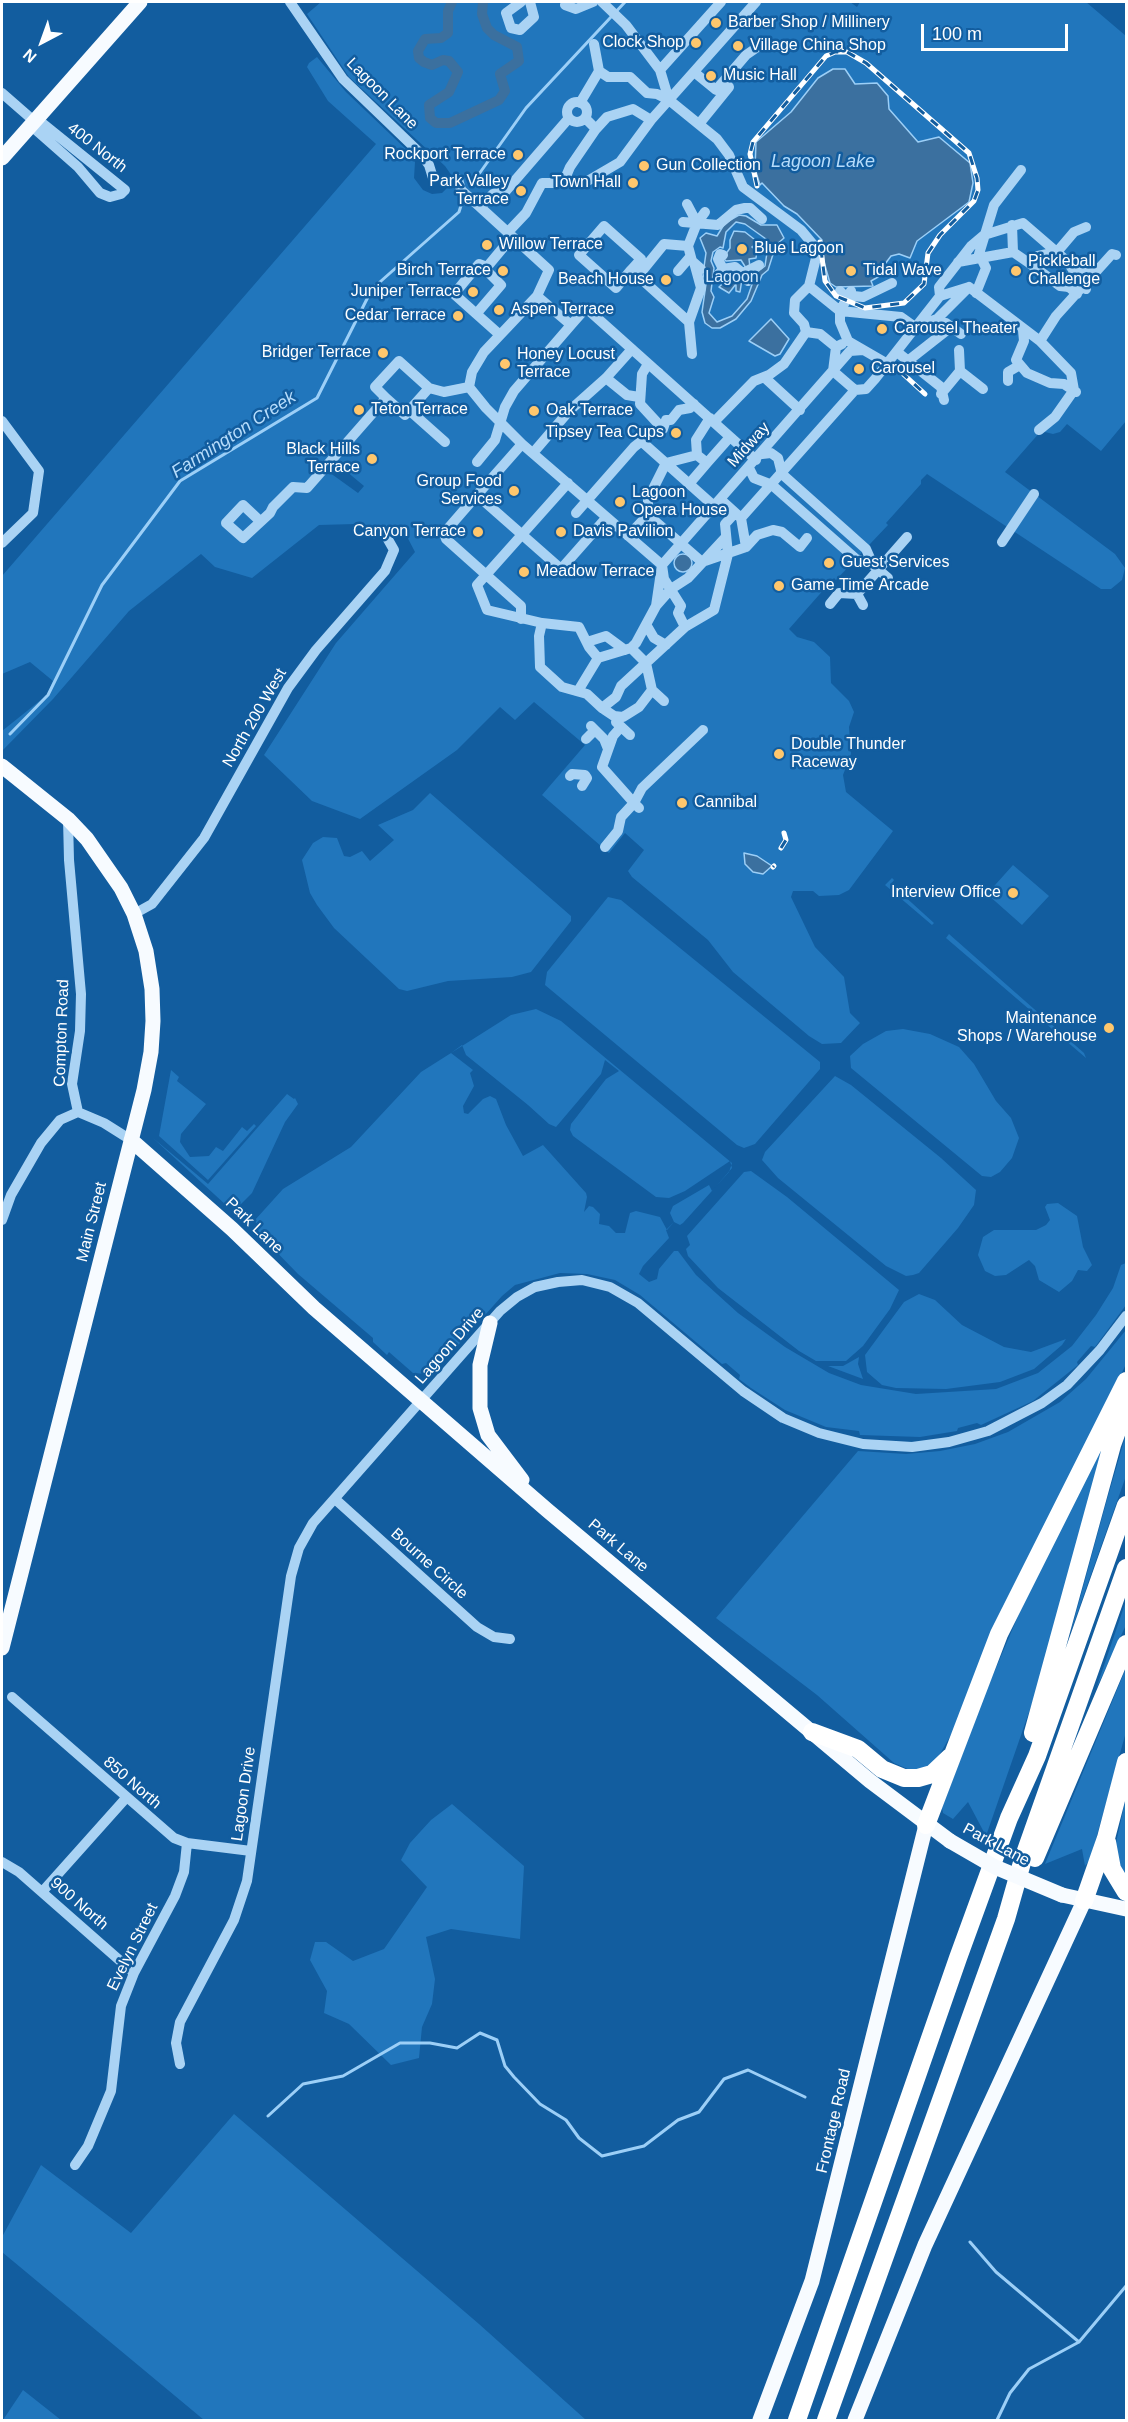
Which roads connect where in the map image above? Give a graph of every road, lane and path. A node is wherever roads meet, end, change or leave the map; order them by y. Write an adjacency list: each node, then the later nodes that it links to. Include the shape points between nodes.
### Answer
1 (140, 2): 22 (main road)
2 (290, 2): 28 (street, Lagoon Lane, via 343,79 414,147 429,165)
3 (521, 2): 4 (street, via 506,13 511,28 520,30 534,17)
4 (530, 2)
5 (593, 2): 8 (street, via 576,9)
6 (721, 2): 12 (street)
7 (756, 2): 14 (street)
8 (565, 5)
9 (609, 9): 12 (street)
10 (594, 44): 13 (street)
11 (759, 46): 14 (street, via 746,55 716,90)
12 (660, 70): 17 (street)
13 (599, 71): 17 (street, via 608,77 630,77 648,93); 18 (street)
14 (694, 72): 17 (street)
15 (729, 87): 23 (street)
16 (2, 93): 22 (street, 400 North)
17 (669, 99): 21 (street); 23 (street)
18 (580, 103): 19 (street, via 569,106); 20 (street, via 586,109)
19 (569, 118): 20 (street, via 577,122); 32 (street, via 505,192 493,194)
20 (585, 118): 24 (street)
21 (651, 120): 24 (street, via 633,109 607,117); 30 (street, via 620,162 584,183)
22 (34, 121): 25 (street, 400 North, via 36,130); 26 (main road)
23 (699, 124): 56 (street, via 725,148 743,187 814,244 816,258)
24 (596, 129): 30 (street)
25 (65, 148): 25 (street, 400 North, via 105,196 116,197 125,190)
26 (2, 158)
27 (1021, 170): 40 (street, via 994,205)
28 (433, 178)
29 (458, 179): 32 (street, via 461,190)
30 (564, 181): 39 (street, via 542,183)
31 (687, 204): 37 (street)
32 (480, 207): 39 (street)
33 (705, 212): 37 (street)
34 (762, 216): 37 (street, via 748,206 736,210 718,225)
35 (1017, 221): 40 (street); 41 (street); 42 (street)
36 (683, 222): 37 (street)
37 (697, 223): 45 (street)
38 (1086, 227): 42 (street, via 1074,232)
39 (510, 235): 50 (street); 60 (street, via 549,270)
40 (984, 235): 46 (street, via 979,254); 47 (street)
41 (1013, 252): 46 (street); 48 (street)
42 (1057, 252): 48 (street, via 1038,256); 53 (street)
43 (723, 255): 49 (street, via 718,259 720,272 735,267 746,277)
44 (1116, 255): 51 (street)
45 (694, 259): 52 (street); 54 (street, via 664,244); 64 (street, via 701,288)
46 (988, 260): 47 (street); 58 (street)
47 (958, 262): 59 (street)
48 (1029, 263): 57 (street, via 1060,286)
49 (759, 265)
50 (487, 267): 62 (street, via 501,285); 62 (street, via 479,264 454,294)
51 (1091, 267): 53 (street); 57 (street)
52 (678, 271)
53 (1074, 272): 57 (street)
54 (634, 273): 54 (street, via 616,288 579,255 604,226 641,259); 64 (street)
55 (892, 284): 61 (street, via 869,295 847,293)
56 (809, 286): 61 (street); 69 (street, via 795,300 794,313)
57 (1078, 289): 73 (street)
58 (972, 290): 59 (street); 63 (street); 68 (street)
59 (936, 292): 63 (street); 66 (street)
60 (537, 297): 65 (street); 71 (street)
61 (840, 311): 66 (street, via 901,316); 72 (street)
62 (477, 313): 71 (street)
63 (942, 314): 66 (street); 67 (street)
64 (689, 322): 79 (street)
65 (571, 325): 75 (street, via 586,308); 102 (street, via 514,391)
66 (915, 327): 78 (street)
67 (951, 327): 70 (street); 80 (street)
68 (1023, 330): 73 (street); 83 (street, via 1024,341 1016,357)
69 (806, 332): 74 (street, via 820,334); 86 (street, via 784,364)
70 (961, 334)
71 (500, 335): 89 (street, via 472,372)
72 (848, 341): 74 (street); 76 (street)
73 (1040, 341): 93 (street, via 1071,373)
74 (836, 347): 84 (street)
75 (632, 349): 82 (street); 87 (street)
76 (862, 350): 81 (street); 84 (street, Midway, via 850,351)
77 (959, 350): 85 (street)
78 (897, 352): 80 (street); 81 (street)
79 (692, 354)
80 (909, 360): 85 (street, via 941,387 943,397)
81 (886, 363): 92 (street, via 866,389)
82 (648, 364): 94 (street, via 642,374); 96 (street)
83 (1020, 364): 88 (street, via 1008,372); 93 (street, via 1027,374 1064,384)
84 (833, 371): 92 (street); 99 (street, Midway)
85 (960, 371): 91 (street)
86 (764, 377): 99 (street); 100 (street, via 754,381)
87 (606, 378): 94 (street, via 627,395); 109 (street, via 569,411)
88 (1008, 381)
89 (469, 387): 90 (street, via 444,392); 102 (street)
90 (429, 388): 95 (street, via 399,361 375,387); 97 (street)
91 (983, 389)
92 (855, 390): 115 (street)
93 (1076, 392): 104 (street)
94 (639, 397): 98 (street)
95 (386, 398): 97 (street, via 405,415); 127 (street, via 307,488 293,487)
96 (694, 404): 100 (street); 103 (street, via 666,420)
97 (409, 410): 107 (street)
98 (644, 410): 103 (street); 106 (street)
99 (800, 410): 111 (street, Midway)
100 (712, 420): 105 (street); 110 (street, via 696,440)
101 (2, 421): 135 (street, via 39,471 33,513)
102 (501, 421): 108 (street); 112 (street, via 495,440)
103 (663, 429): 106 (street)
104 (1039, 430)
105 (730, 437): 111 (street); 114 (street)
106 (646, 438): 113 (street); 121 (street, via 608,474)
107 (445, 442)
108 (522, 444): 109 (street); 120 (street)
109 (533, 453): 116 (street)
110 (697, 455): 113 (street); 114 (street)
111 (756, 461): 115 (street, via 771,453 778,458); 118 (street, via 754,478); 122 (street, Midway)
112 (477, 462)
113 (666, 463): 117 (street); 124 (street, via 648,499)
114 (707, 463): 117 (street)
115 (782, 474): 118 (street); 141 (street, via 866,549)
116 (568, 483): 121 (street); 128 (street)
117 (689, 484): 122 (street)
118 (772, 485): 125 (street); 141 (street, via 856,559)
119 (1034, 494): 134 (street)
120 (477, 495): 128 (street); 142 (street, via 444,533)
121 (587, 502): 123 (street); 126 (street)
122 (717, 502): 125 (street); 136 (street, Midway)
123 (576, 513)
124 (648, 515): 130 (street); 136 (street)
125 (738, 516): 131 (street, via 725,524); 137 (street)
126 (606, 518): 128 (street, via 564,571); 130 (street)
127 (260, 521)
128 (522, 535): 142 (street)
129 (386, 536): 179 (street, North 200 West, via 394,550 385,571 288,688 204,838 152,904)
130 (628, 536): 140 (street)
131 (726, 537): 138 (street); 139 (street)
132 (907, 537): 141 (street)
133 (807, 538): 137 (street, via 800,547 782,532 773,531 757,535)
134 (1002, 542)
135 (2, 543)
136 (680, 544): 139 (street); 140 (street, Midway)
137 (746, 547): 138 (street)
138 (728, 554): 139 (street); 152 (street, via 714,610)
139 (702, 562): 144 (street)
140 (662, 565): 144 (street); 148 (street)
141 (876, 567): 143 (street); 145 (street)
142 (486, 575): 149 (street, via 521,606); 149 (street, via 477,585 487,610)
143 (888, 578)
144 (670, 590): 148 (street); 152 (street, via 681,606 678,613)
145 (857, 594): 146 (street, via 839,593); 147 (street)
146 (830, 604)
147 (863, 605)
148 (656, 606): 151 (street)
149 (525, 620): 150 (street); 153 (street)
150 (547, 622): 153 (street); 154 (street, via 579,627)
151 (646, 626): 155 (street, via 654,638); 156 (street)
152 (685, 627): 155 (street)
153 (539, 636): 162 (street, via 540,667 562,687)
154 (587, 642): 156 (street, via 606,636); 157 (street)
155 (666, 645): 158 (street)
156 (628, 649): 157 (street); 158 (street)
157 (598, 658): 162 (street)
158 (646, 663): 159 (street); 160 (street)
159 (633, 675): 160 (street); 164 (street)
160 (650, 678): 161 (street)
161 (652, 690): 163 (street); 165 (street, via 639,707 623,717)
162 (581, 695): 164 (street)
163 (664, 701)
164 (602, 710): 165 (street)
165 (614, 716): 166 (street)
166 (619, 730): 168 (street); 170 (street)
167 (703, 730): 176 (street, via 681,757 642,788)
168 (629, 736)
169 (586, 740): 170 (street, via 593,728)
170 (608, 749): 172 (street)
171 (2, 766): 177 (main road, Main Street)
172 (602, 767): 173 (street); 176 (street)
173 (585, 775): 174 (street); 175 (street)
174 (570, 776)
175 (582, 786)
176 (637, 805): 178 (street, via 621,817 618,831)
177 (68, 819): 179 (main road, Main Street, via 105,863); 180 (street, Compton Road, via 81,994 72,1084)
178 (605, 847)
179 (134, 914): 181 (main road, Main Street, via 146,951 153,1021 151,1052)
180 (78, 1112): 181 (street); 182 (street, via 60,1120 41,1143 11,1195)
181 (132, 1140): 186 (main road, Park Lane); 194 (main road, Main Street)
182 (2, 1220)
183 (1126, 1316): 184 (street, Lagoon Drive, via 1067,1385 1042,1403 988,1431 912,1447 863,1444 819,1433 783,1418 743,1391 638,1303 610,1287 582,1280 535,1287 517,1297)
184 (490, 1323): 186 (street, Lagoon Drive); 190 (main road, via 478,1380 483,1420 495,1447)
185 (1126, 1381): 197 (highway, via 999,1634)
186 (421, 1401): 188 (street, Lagoon Drive); 190 (main road, Park Lane)
187 (1126, 1407): 200 (highway, via 1112,1445)
188 (335, 1499): 192 (street, Bourne Circle, via 477,1627 494,1637); 204 (street, Lagoon Drive, via 305,1535 294,1560)
189 (1126, 1505): 200 (highway, via 1037,1756)
190 (547, 1510): 196 (main road, Park Lane)
191 (1126, 1568): 210 (highway, via 1023,1859)
192 (510, 1639)
193 (1126, 1644): 210 (highway)
194 (2, 1648)
195 (12, 1697): 199 (street, 850 North)
196 (812, 1732): 197 (highway, via 858,1749 882,1769 904,1778 932,1774 945,1764); 201 (main road, Park Lane)
197 (957, 1745): 201 (highway)
198 (1126, 1762): 202 (highway)
199 (126, 1798): 203 (street, 850 North, via 164,1831); 206 (street)
200 (1009, 1818): 214 (highway)
201 (926, 1825): 208 (main road, Park Lane, bridge, via 995,1867); 215 (main road, Frontage Road, via 812,2281)
202 (1106, 1838): 207 (highway, via 1112,1869); 208 (highway)
203 (187, 1843): 204 (street, 850 North); 211 (street, Evelyn Street, via 184,1872 175,1896)
204 (251, 1851): 212 (street, Lagoon Drive, via 247,1881 234,1920 180,2022 176,2043)
205 (2, 1862): 206 (street, 900 North)
206 (42, 1892): 211 (street, 900 North)
207 (1126, 1892)
208 (1084, 1901): 209 (main road, Park Lane); 219 (main road, via 925,2245)
209 (1126, 1909)
210 (1006, 1919): 218 (highway)
211 (134, 1973): 213 (street, Evelyn Street, via 121,2006 111,2091 88,2146)
212 (180, 2064)
213 (75, 2165)
214 (823, 2346): 216 (highway); 217 (highway)
215 (760, 2421)
216 (791, 2421)
217 (797, 2421)
218 (826, 2421)
219 (855, 2421)

